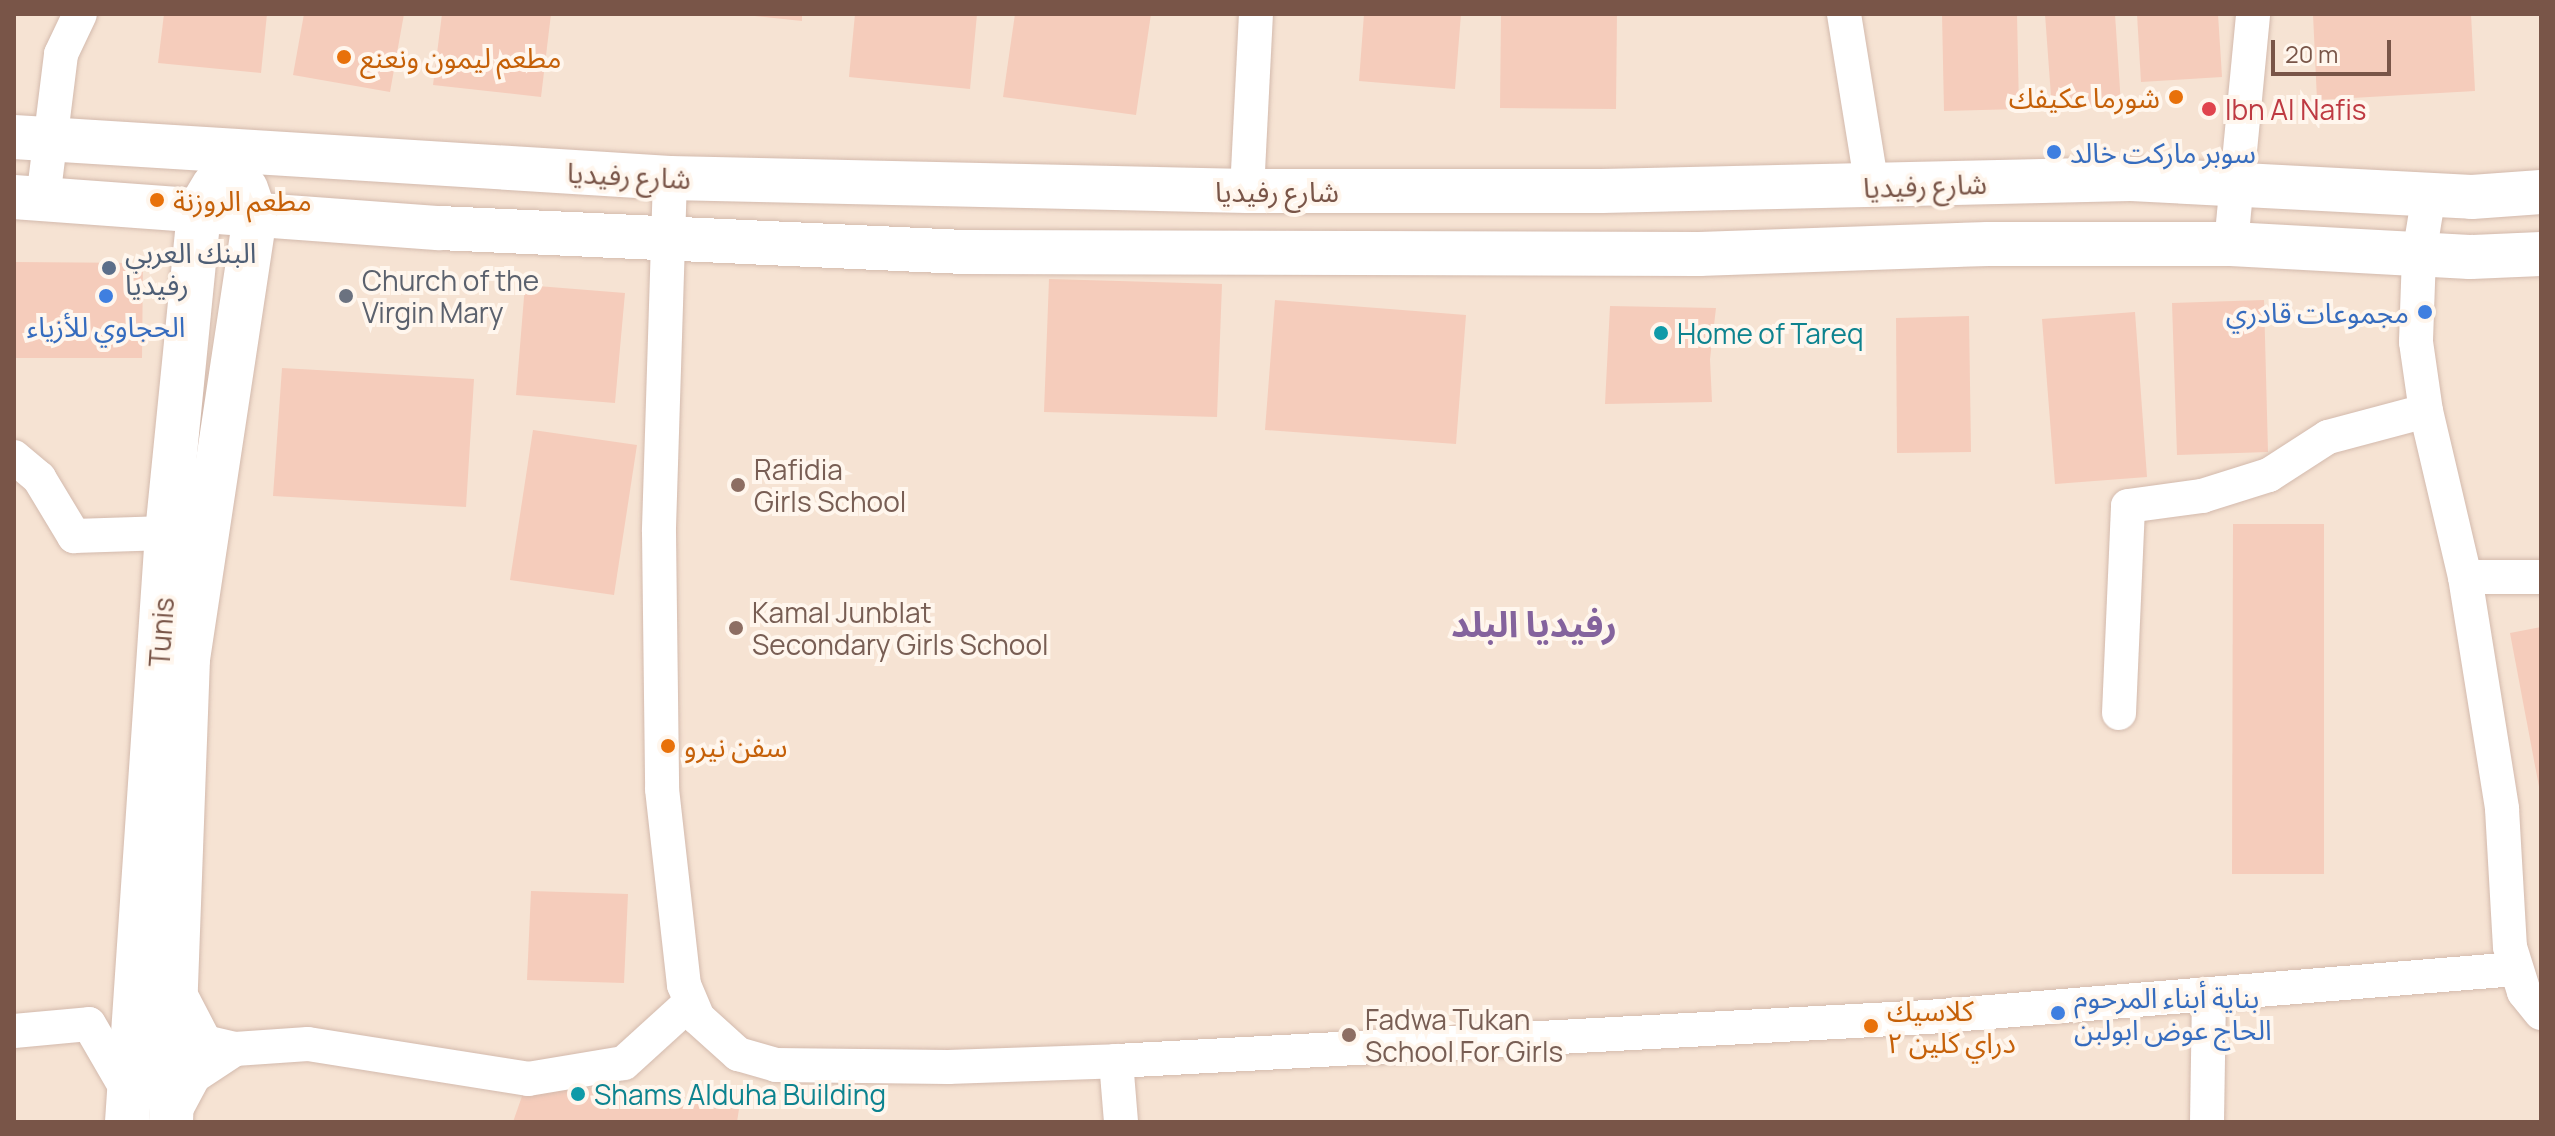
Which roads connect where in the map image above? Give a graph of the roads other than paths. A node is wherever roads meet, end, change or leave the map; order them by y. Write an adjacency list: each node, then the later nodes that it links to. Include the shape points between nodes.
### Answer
1 (80, 14): 5 (street)
2 (1256, 14): 10 (street)
3 (1844, 14): 9 (street)
4 (2253, 14): 8 (street)
5 (32, 138): 6 (main road, شارع رفيديا); 13 (street)
6 (234, 153): 7 (main road, شارع رفيديا); 14 (main road, Tunis); 15 (main road)
7 (670, 178): 10 (main road, شارع رفيديا); 16 (street)
8 (2238, 182): 9 (main road, شارع رفيديا, via 2131,179); 12 (main road, شارع رفيديا); 17 (street)
9 (1872, 187): 10 (main road, شارع رفيديا)
10 (1247, 191)
11 (2541, 192): 12 (main road, شارع رفيديا)
12 (2429, 194): 19 (street)
13 (29, 198): 14 (main road)
14 (199, 210): 15 (main road); 22 (main road, Tunis)
15 (255, 215): 16 (main road); 27 (main road, via 188,659)
16 (666, 237): 17 (main road, via 965,252 1699,254 1988,244); 29 (street, via 659,532 662,789)
17 (2231, 244): 19 (main road)
18 (2541, 254): 19 (main road)
19 (2419, 255): 20 (street, via 2416,342)
20 (2426, 411): 23 (street); 25 (street, via 2328,437 2269,475 2202,496 2128,506)
21 (14, 457): 22 (street, via 39,478 74,536)
22 (167, 533): 27 (main road, Tunis)
23 (2465, 577): 24 (street); 26 (street, via 2502,809)
24 (2541, 577)
25 (2119, 713)
26 (2515, 969): 28 (street); 30 (street)
27 (156, 987): 31 (street); 33 (street, via 205,1042); 35 (main road, Tunis); 36 (main road)
28 (2209, 996): 34 (street, via 1928,1017); 38 (street)
29 (690, 1003): 33 (street, via 624,1063 528,1079 308,1044); 34 (street, via 723,1044 754,1061 776,1065 948,1067)
30 (2541, 1013)
31 (89, 1024): 32 (street); 35 (street)
32 (14, 1031)
33 (235, 1049): 36 (street, via 194,1076)
34 (1116, 1061): 37 (street)
35 (128, 1108)
36 (171, 1120)
37 (1121, 1122)
38 (2207, 1122)

